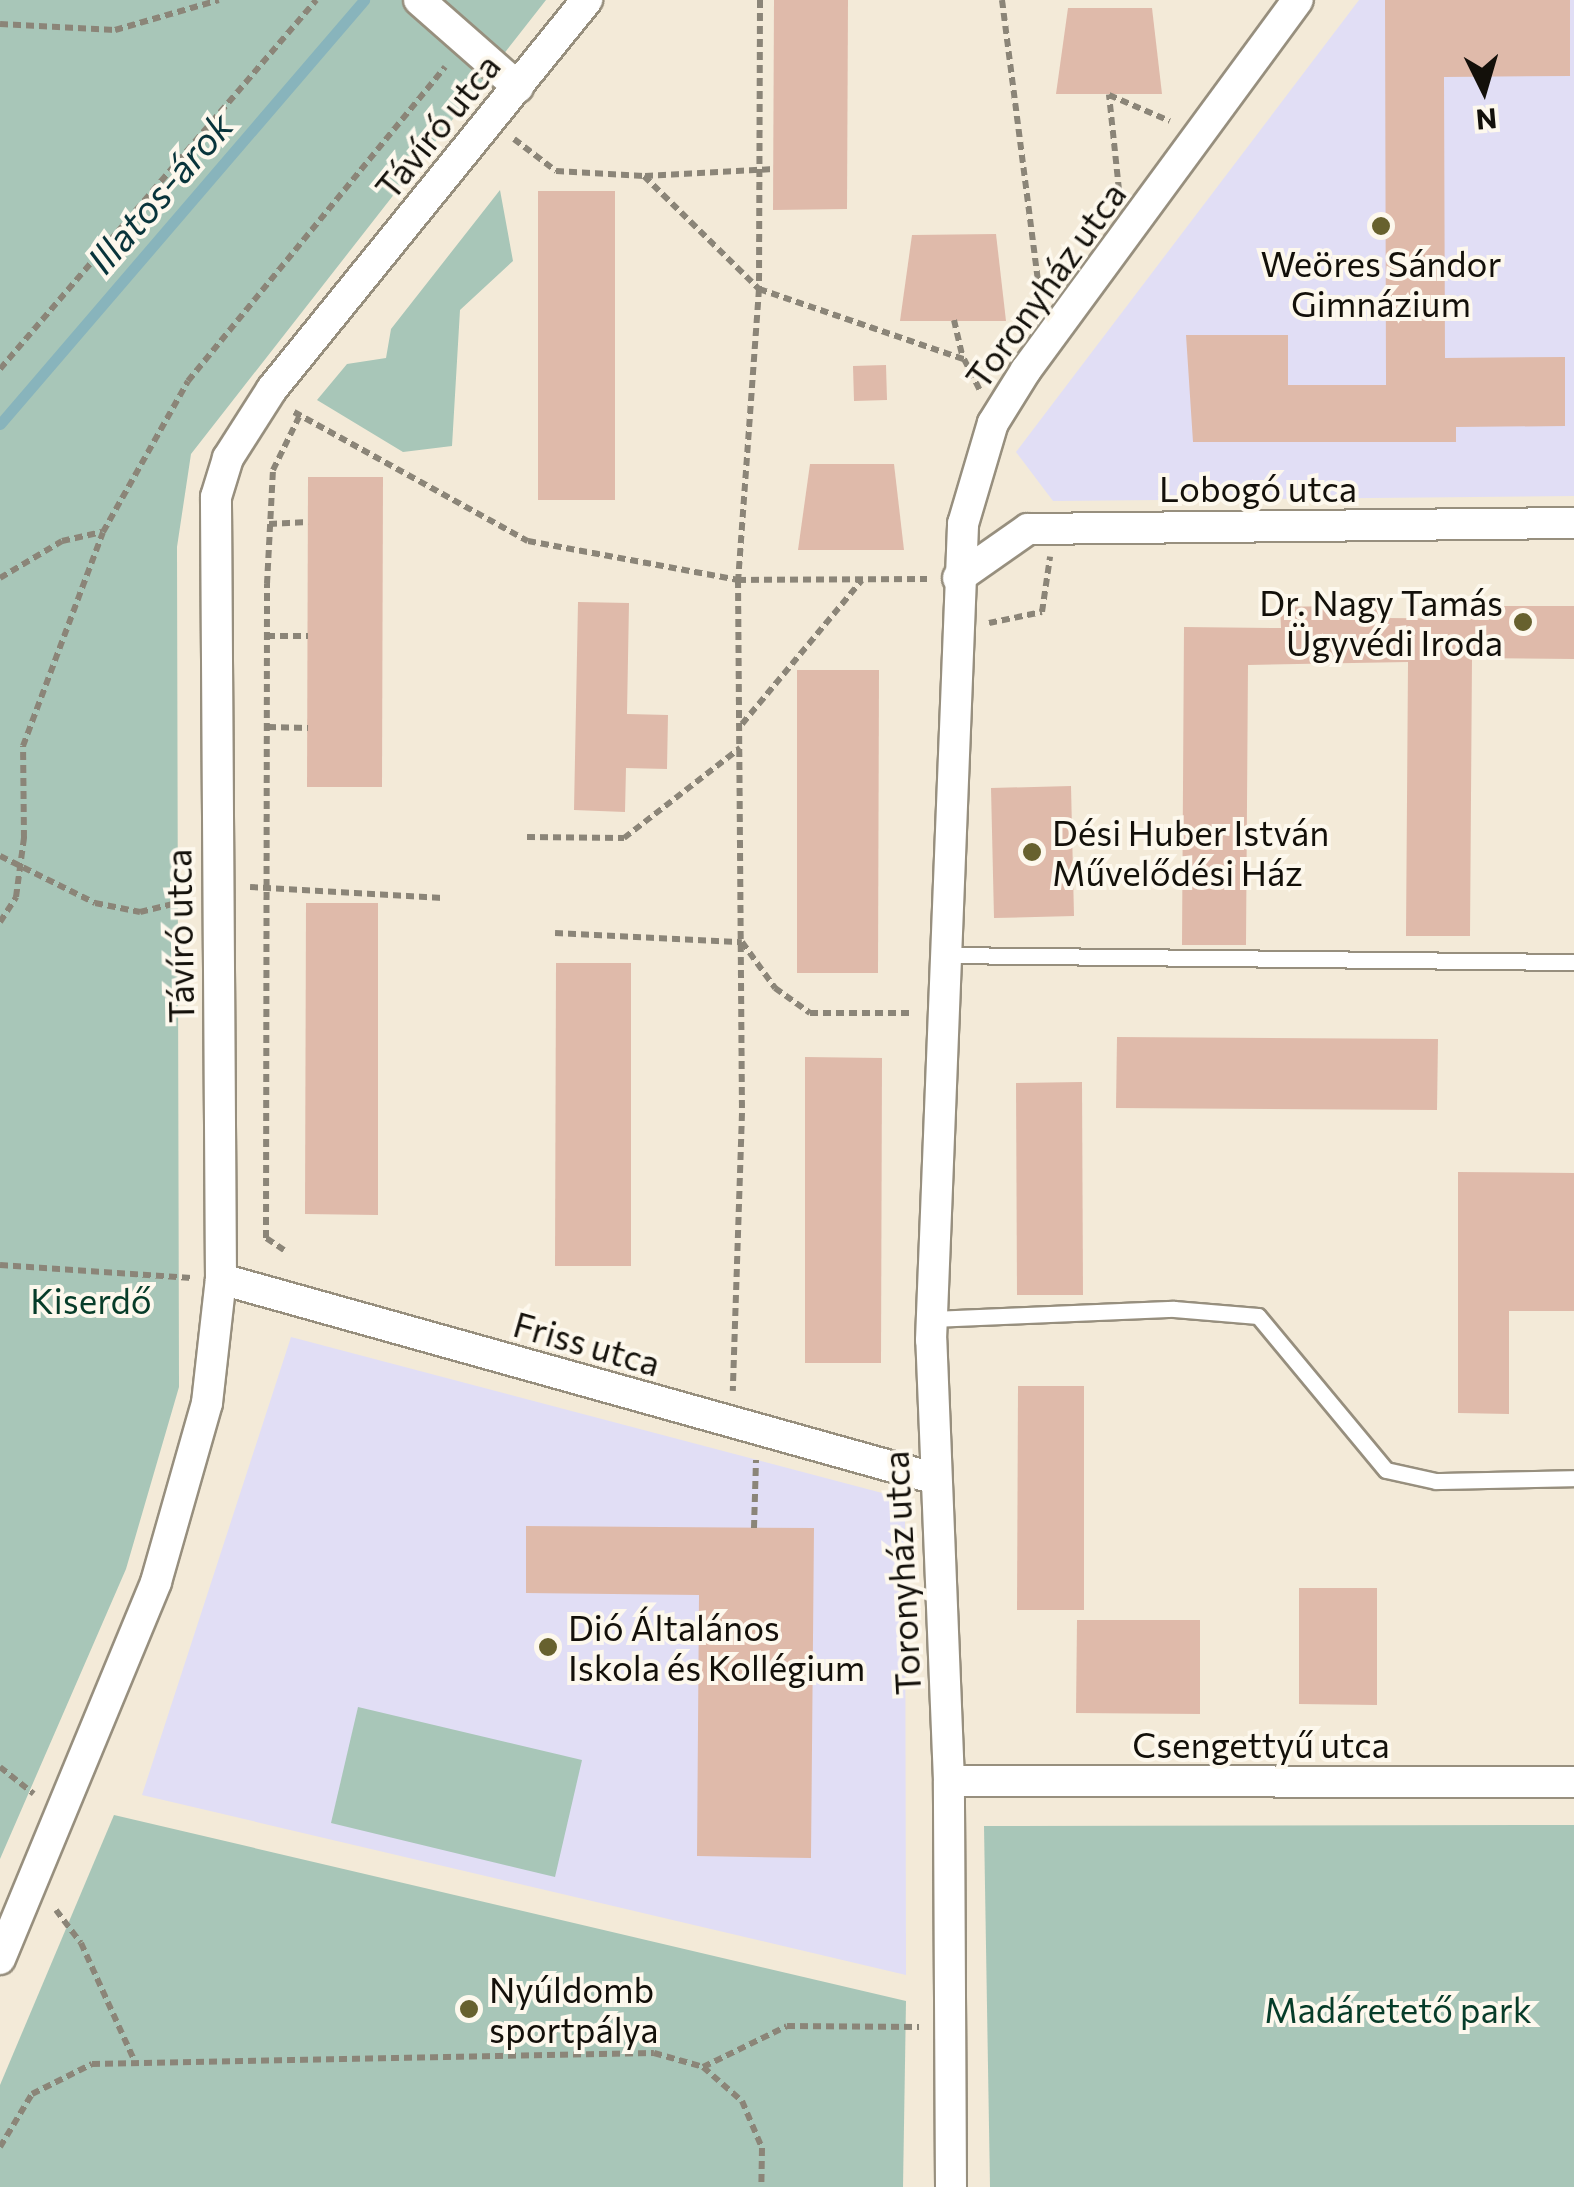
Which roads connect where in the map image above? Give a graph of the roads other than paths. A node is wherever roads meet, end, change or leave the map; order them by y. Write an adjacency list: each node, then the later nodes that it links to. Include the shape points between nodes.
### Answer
1 (588, 0): 4 (street, Távíró utca)
2 (1298, 0): 6 (street, Toronyház utca, via 993,422 963,524)
3 (423, 3): 4 (street)
4 (518, 87): 9 (street, Távíró utca, via 272,390 228,458 216,497)
5 (1574, 523): 6 (street, Lobogó utca, via 1028,529)
6 (958, 578): 7 (street, Toronyház utca)
7 (943, 955): 8 (lane); 10 (street, Toronyház utca)
8 (1574, 962)
9 (221, 1280): 11 (street, Friss utca); 15 (street, Távíró utca, via 188,1487)
10 (932, 1319): 11 (street, Toronyház utca); 12 (lane, via 1240,1311 1274,1331 1338,1424 1386,1470 1436,1481)
11 (933, 1478): 13 (street, Toronyház utca)
12 (1574, 1478)
13 (948, 1781): 14 (street, Csengettyű utca); 16 (street, Toronyház utca)
14 (1574, 1782)
15 (0, 1959)
16 (950, 2187)

